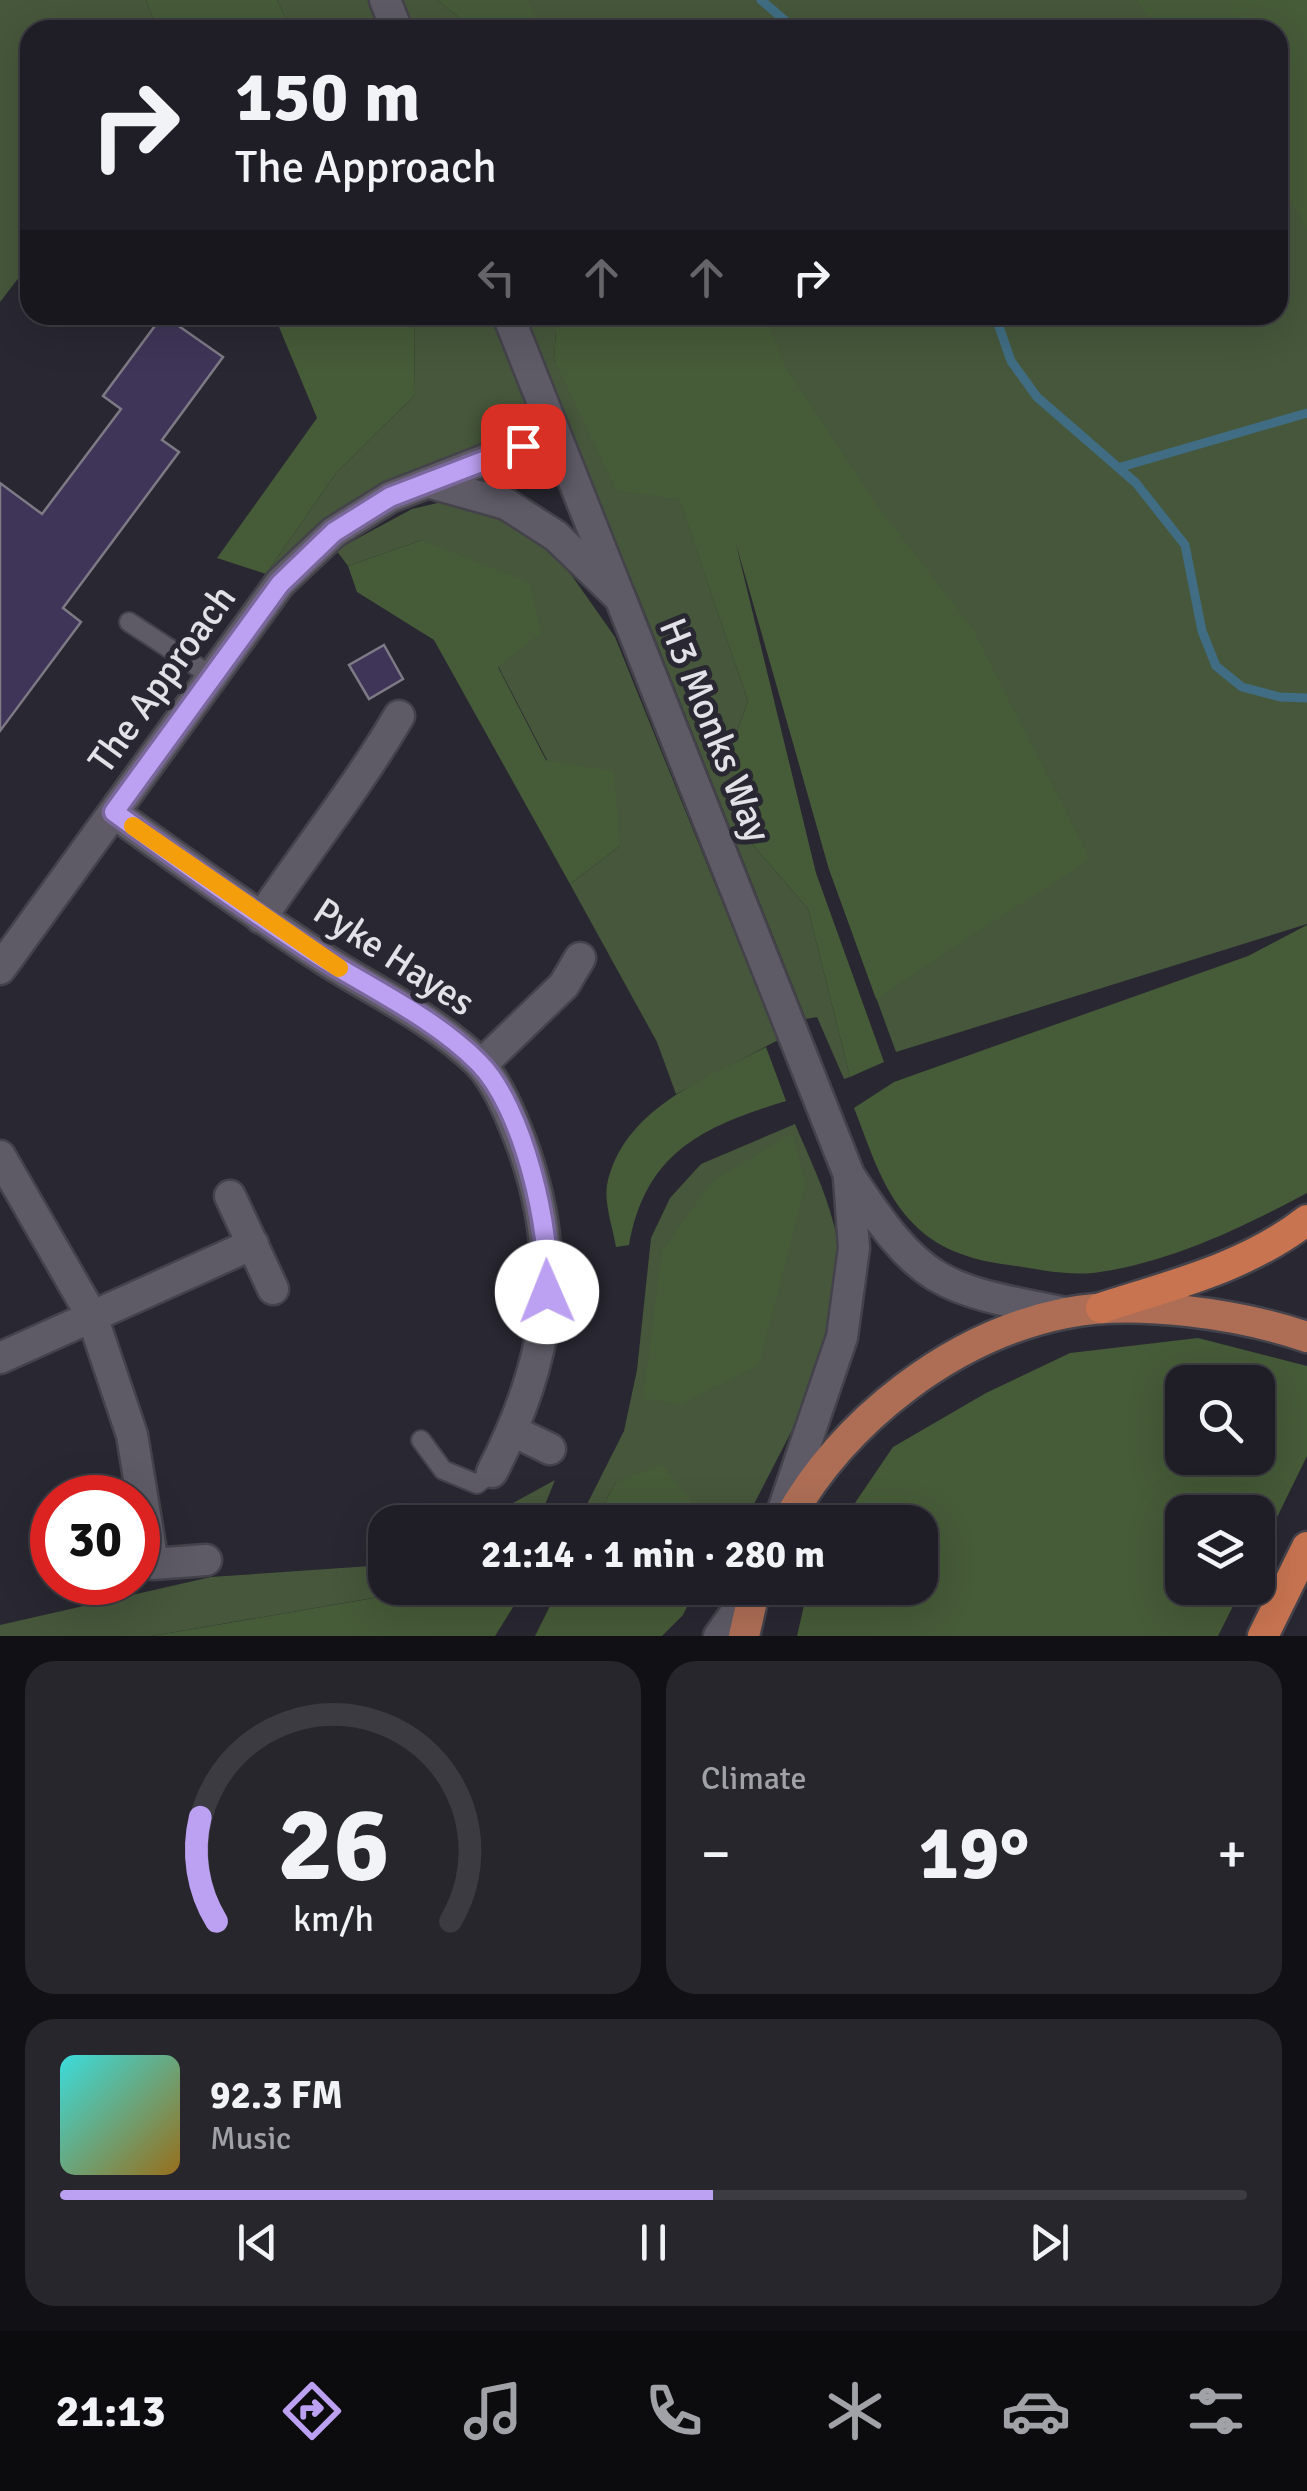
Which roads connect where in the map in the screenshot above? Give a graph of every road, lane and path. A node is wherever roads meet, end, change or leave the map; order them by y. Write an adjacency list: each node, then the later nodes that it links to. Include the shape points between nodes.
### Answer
1 (512, 325): 2 (street, H3 Monks Way)
2 (554, 433): 3 (street, The Approach); 4 (street, H3 Monks Way)
3 (431, 484): 4 (street, via 506,504 556,536); 6 (street, The Approach, via 390,497 334,532 280,584)
4 (620, 598): 14 (street, H3 Monks Way)
5 (129, 622): 6 (lane)
6 (213, 677): 8 (street, The Approach)
7 (399, 716): 9 (street, Pyke Hayes, via 360,782)
8 (114, 812): 9 (street, Pyke Hayes); 11 (street, The Approach)
9 (261, 918): 12 (street, Pyke Hayes)
10 (580, 958): 12 (street, Pyke Hayes, via 564,986)
11 (0, 969)
12 (481, 1065): 24 (street, Pyke Hayes, via 516,1127 538,1192 549,1264 542,1348)
13 (0, 1156): 21 (street)
14 (844, 1161): 20 (street, H3 Monks Way, via 904,1253 932,1276 968,1294); 29 (street, H3 Monks Way, via 854,1248 845,1324)
15 (230, 1196): 17 (street)
16 (1307, 1220): 19 (highway, via 1276,1244 1206,1274)
17 (253, 1244): 18 (street); 21 (street)
18 (273, 1289)
19 (1101, 1308): 20 (main road); 22 (main road, via 1225,1317)
20 (1066, 1312): 30 (main road, via 965,1350 869,1416)
21 (92, 1316): 23 (street); 28 (street, via 132,1435)
22 (1307, 1338)
23 (0, 1358)
24 (513, 1431): 26 (street); 27 (street, Pyke Hayes)
25 (421, 1440): 27 (lane, via 443,1470 476,1484)
26 (550, 1449)
27 (492, 1472)
28 (136, 1475)
29 (789, 1505)
30 (795, 1505)
31 (1307, 1546): 38 (highway)
32 (206, 1560): 33 (street)
33 (160, 1564)
34 (742, 1605): 36 (street)
35 (750, 1605): 37 (main road)
36 (720, 1636)
37 (744, 1636)
38 (1263, 1636)

